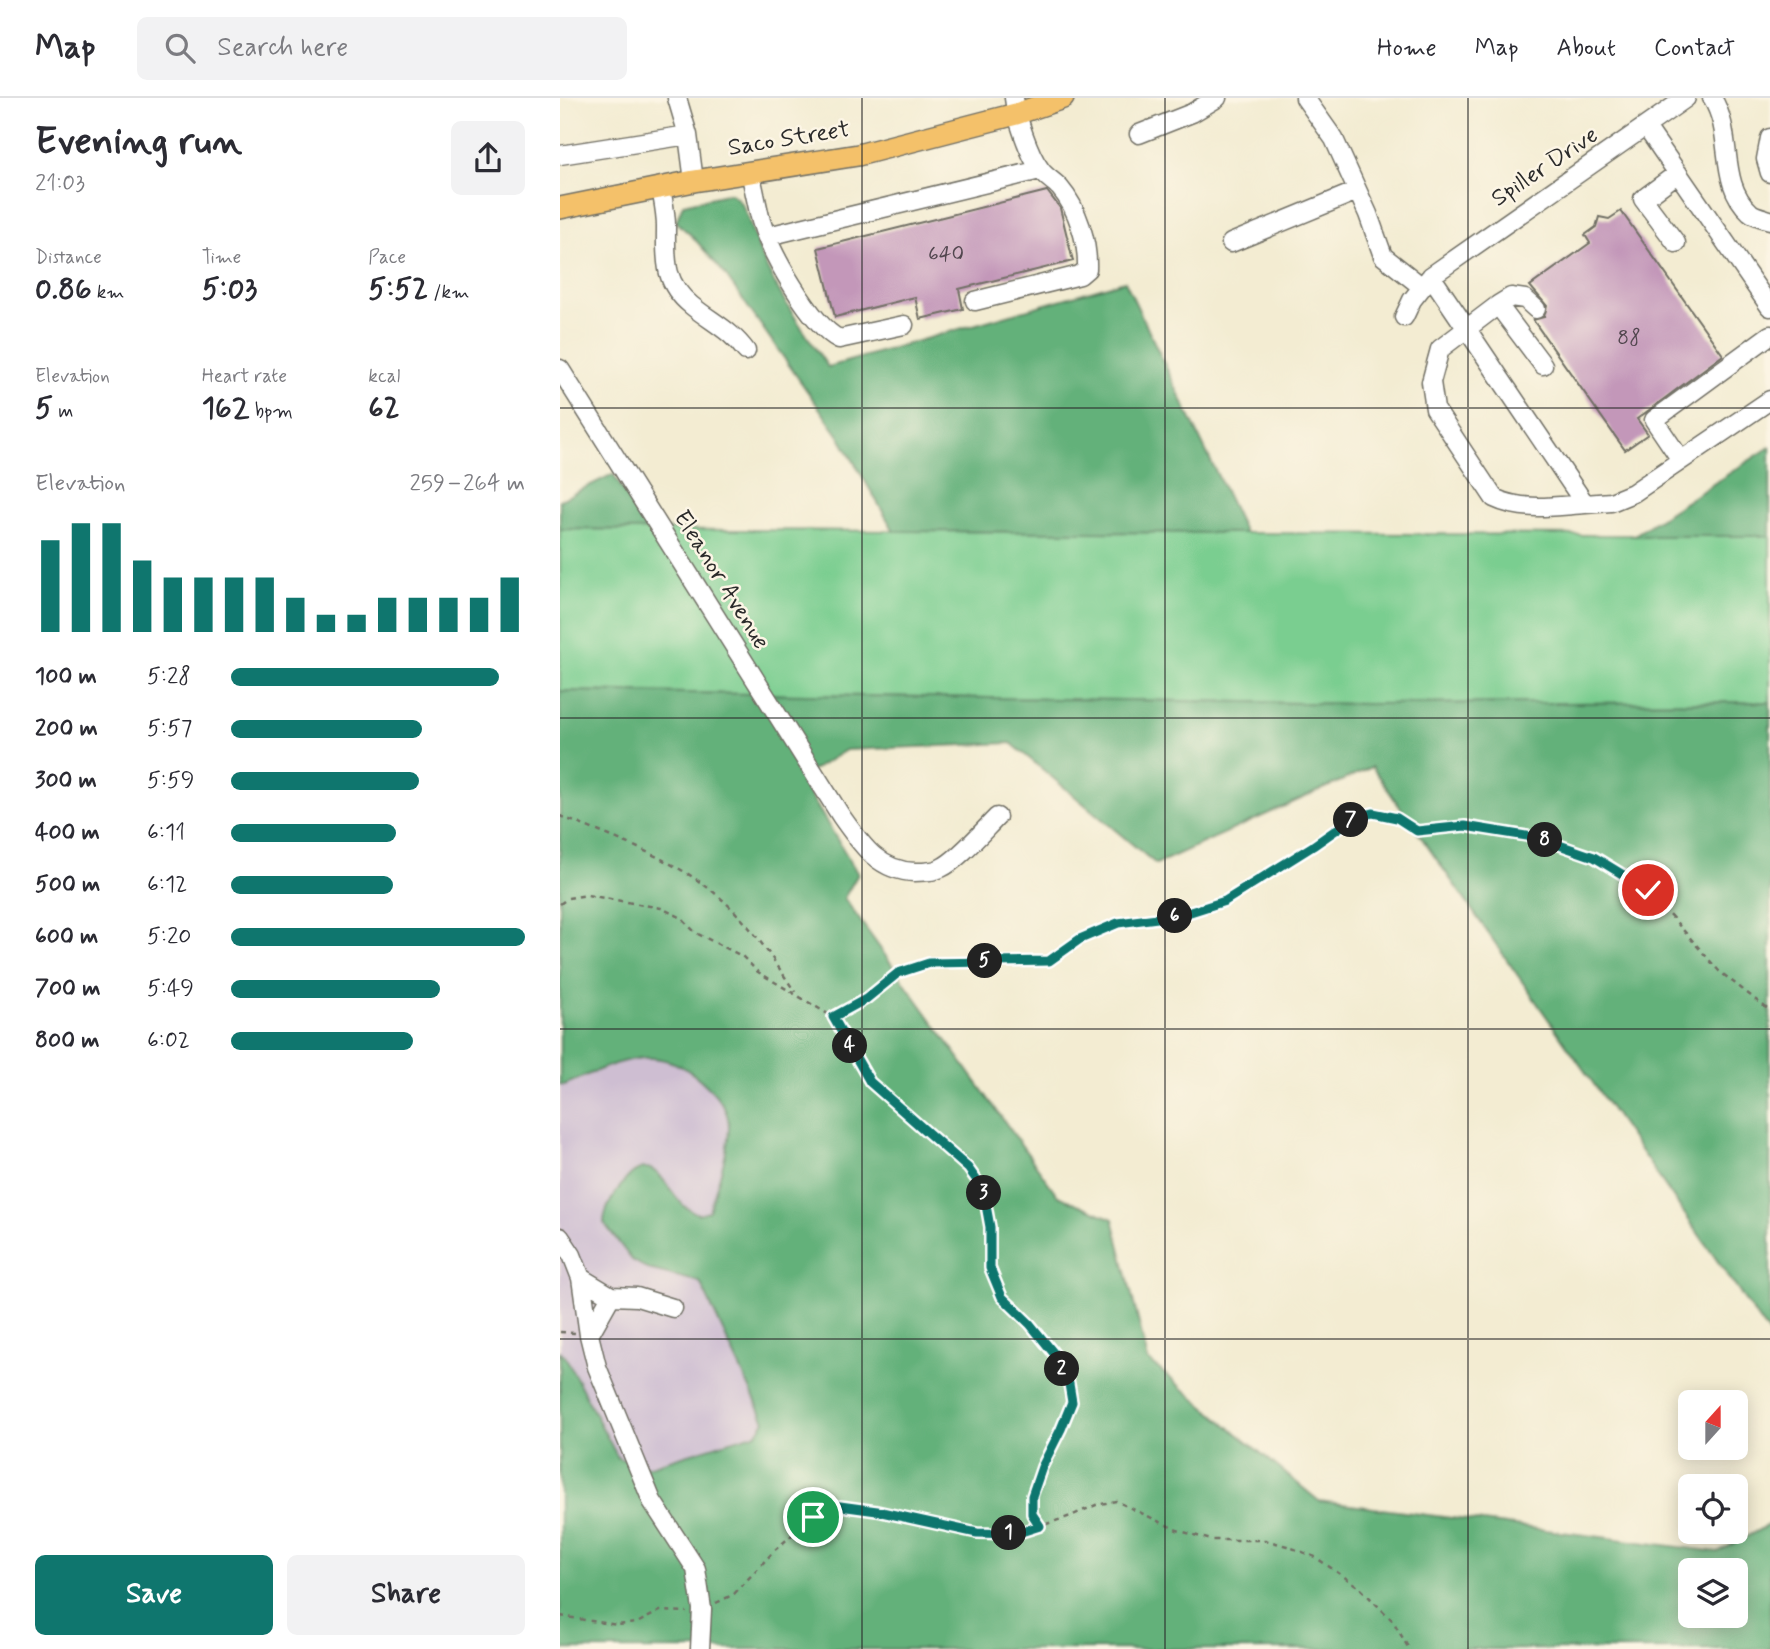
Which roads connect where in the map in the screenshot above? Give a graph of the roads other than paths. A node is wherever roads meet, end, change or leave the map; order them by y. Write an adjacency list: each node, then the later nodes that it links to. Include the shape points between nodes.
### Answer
1 (677, 98): 10 (street)
2 (1063, 98): 7 (main road, Saco Street)
3 (1217, 98): 9 (street)
4 (1305, 98): 19 (street, via 1334,139)
5 (1686, 98): 8 (street, Spiller Drive)
6 (1712, 98): 21 (street, via 1723,122 1734,192 1751,214)
7 (1015, 106): 13 (street); 14 (main road, Saco Street, via 858,155)
8 (1646, 127): 15 (street); 25 (street, Spiller Drive)
9 (1139, 134)
10 (688, 135): 12 (street); 17 (street)
11 (1770, 138): 16 (street, via 1766,159)
12 (560, 155)
13 (1040, 170): 22 (street); 26 (street, via 1061,188 1073,208 1085,244 1087,269 1080,275)
14 (750, 172): 17 (main road, Saco Street); 22 (street)
15 (1678, 173): 24 (street, via 1643,199); 28 (street)
16 (1770, 173)
17 (694, 181): 18 (main road, Saco Street)
18 (661, 188): 20 (main road, Saco Street); 34 (street, via 670,280 689,304)
19 (1357, 191): 23 (street); 25 (street, via 1384,256)
20 (560, 208)
21 (1770, 220)
22 (768, 236): 31 (street, via 800,296 831,335 839,339)
23 (1231, 243)
24 (1676, 243)
25 (1426, 281): 30 (street); 32 (street)
26 (975, 301)
27 (1498, 306): 29 (street, via 1511,297 1525,299); 32 (street); 35 (street)
28 (1770, 307)
29 (1536, 309)
30 (1404, 317)
31 (904, 325)
32 (1468, 327): 39 (street); 39 (street, via 1440,349 1431,382 1435,409 1494,498 1532,507)
33 (1770, 335): 38 (street, via 1654,420)
34 (746, 351)
35 (1543, 365)
36 (560, 369): 40 (street, Eleanor Avenue, via 867,852 901,872 942,868)
37 (1770, 400): 38 (street)
38 (1681, 460): 39 (street, via 1633,493 1611,502)
39 (1585, 504)
40 (997, 817)
41 (560, 1237): 42 (street)
42 (581, 1278): 43 (street); 45 (street)
43 (611, 1296): 44 (street, via 636,1297); 45 (street)
44 (673, 1308)
45 (589, 1335): 46 (street, via 597,1367 652,1501 696,1569 702,1609)
46 (700, 1649)

